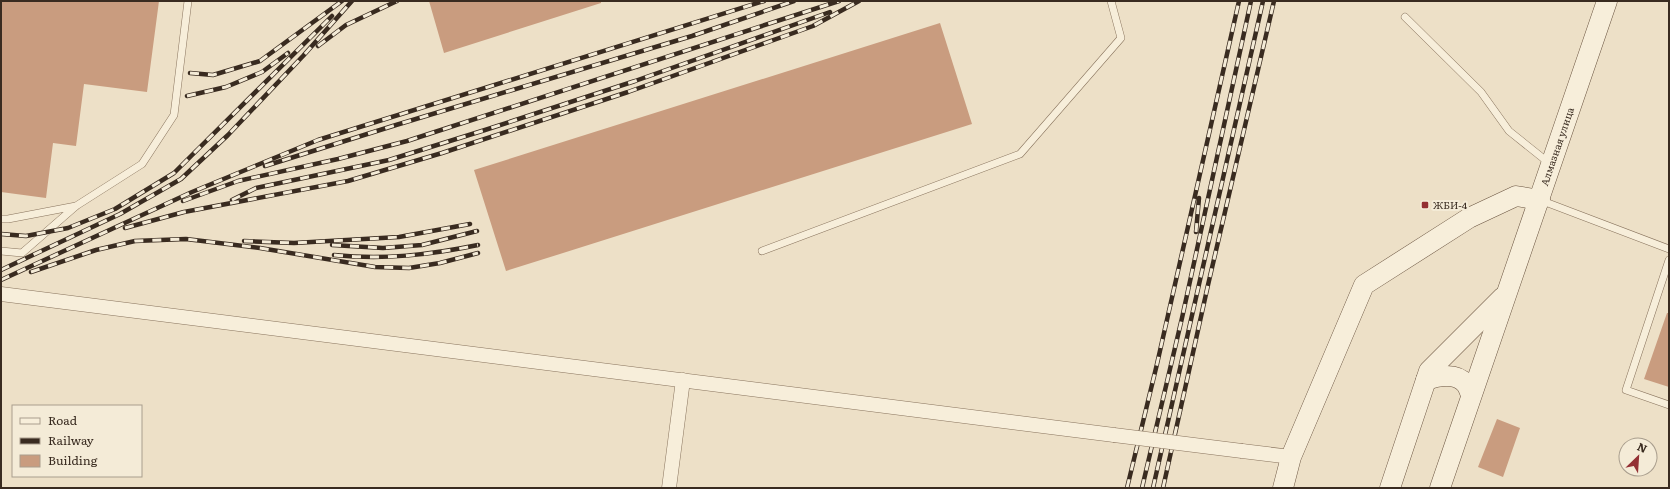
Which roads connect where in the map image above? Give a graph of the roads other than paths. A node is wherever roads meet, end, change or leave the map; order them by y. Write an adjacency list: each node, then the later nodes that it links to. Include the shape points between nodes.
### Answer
1 (188, 1): 7 (lane, via 174,115 142,164)
2 (1111, 1): 11 (lane, via 1121,38 1020,154)
3 (1607, 1): 5 (street, Алмазная улица)
4 (1405, 17): 5 (lane, via 1481,92 1510,131)
5 (1552, 165): 6 (street, Алмазная улица)
6 (1540, 200): 9 (lane); 13 (street, Алмазная улица); 19 (street, via 1516,196 1469,218 1364,285)
7 (76, 206): 8 (lane); 10 (lane, via 22,253)
8 (1, 219)
9 (1669, 249)
10 (1, 251)
11 (762, 251)
12 (1669, 260): 18 (lane, via 1626,390)
13 (1507, 293): 16 (street, via 1429,371); 17 (street, Алмазная улица)
14 (1, 294): 15 (street)
15 (683, 380): 19 (street, bridge); 20 (street)
16 (1426, 380): 17 (street, via 1440,375 1454,378 1465,383); 22 (street)
17 (1471, 396): 23 (street, Алмазная улица)
18 (1669, 404)
19 (1291, 457): 21 (street)
20 (669, 488)
21 (1283, 488)
22 (1390, 488)
23 (1440, 488)

